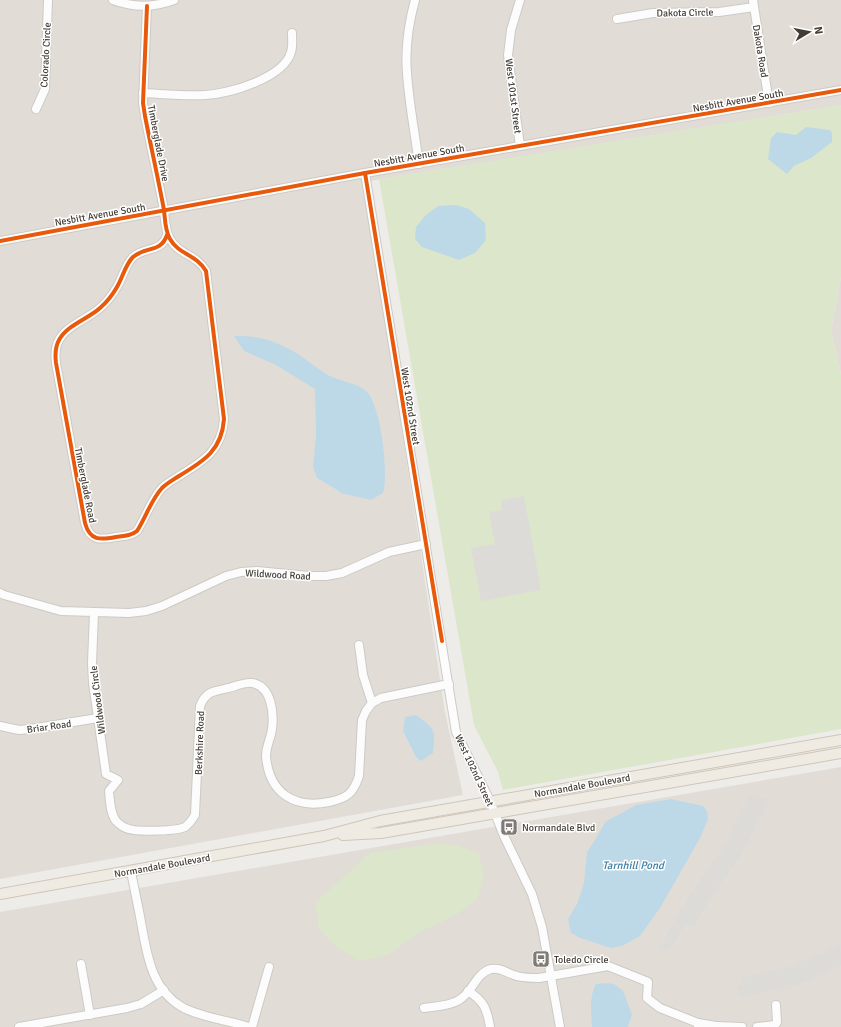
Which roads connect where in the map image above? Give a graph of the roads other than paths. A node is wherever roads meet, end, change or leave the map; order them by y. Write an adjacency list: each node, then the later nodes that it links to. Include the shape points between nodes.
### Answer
1 (48, 0): 13 (street, Colorado Circle, via 45,89)
2 (113, 0): 7 (street, via 135,6)
3 (174, 0): 7 (street)
4 (414, 0): 15 (street, via 406,72)
5 (520, 0): 14 (street, West 101st Street, via 508,55)
6 (753, 4): 8 (street, Dakota Circle, via 719,12 653,13); 12 (street, Dakota Road)
7 (147, 6): 11 (street, Timberglade Drive)
8 (617, 19)
9 (292, 33): 11 (street, via 288,60 267,77 237,88 206,95)
10 (841, 90): 12 (street, Nesbitt Avenue South)
11 (143, 93): 17 (street, Timberglade Drive)
12 (769, 103): 14 (street, Nesbitt Avenue South)
13 (36, 109)
14 (520, 146): 15 (street, Nesbitt Avenue South)
15 (419, 164): 16 (street, Nesbitt Avenue South)
16 (365, 173): 17 (street, Nesbitt Avenue South); 20 (street, West 102nd Street)
17 (164, 214): 18 (street); 19 (street, Nesbitt Avenue South)
18 (167, 235): 18 (street, Timberglade Road, via 176,248 196,259 206,271 224,419 223,429 217,447 211,454 162,488 137,531 126,536 102,540 90,535 86,529 56,363 56,347 64,332 100,309 117,286 133,257 140,252 161,246)
19 (0, 241)
20 (426, 544): 22 (street, Wildwood Road, via 389,552 342,573 309,576 241,572 146,611); 24 (street, West 102nd Street)
21 (0, 593): 22 (street, Wildwood Road, via 61,611)
22 (94, 613): 26 (street, Wildwood Circle, via 92,663)
23 (359, 645): 25 (street, via 363,675)
24 (449, 684): 25 (street, via 381,698); 31 (street, West 102nd Street, via 456,732)
25 (372, 703): 30 (street, Berkshire Road, via 362,720 357,780 351,792 344,798 306,804 290,799 281,792 270,773 266,755 272,731 271,707 265,690 253,683 212,692 203,700 200,712 195,815 185,827 178,830 137,830 122,826 116,821 110,806 109,791)
26 (98, 718): 27 (street, Briar Road, via 19,730); 30 (street, Wildwood Circle, via 106,774)
27 (0, 726)
28 (841, 740): 31 (main road, Normandale Boulevard)
29 (841, 753): 32 (main road, Normandale Boulevard)
30 (118, 780)
31 (490, 801): 32 (street, West 102nd Street); 33 (main road, Normandale Boulevard, via 380,821)
32 (495, 814): 33 (main road, Normandale Boulevard, via 381,833); 38 (street, West 102nd Street, via 534,899 542,927)
33 (324, 836): 34 (main road, Normandale Boulevard)
34 (131, 871): 35 (main road, Normandale Boulevard); 39 (street, via 147,957 152,972)
35 (0, 894)
36 (81, 964): 43 (street)
37 (269, 967): 47 (street)
38 (550, 976): 40 (street, via 527,978 493,969 481,975); 44 (street, via 608,966 648,982 647,998 660,1008); 49 (street, West 102nd Street)
39 (164, 990): 43 (street, via 141,1004); 47 (street, via 169,997 195,1013)
40 (468, 991): 42 (street, via 456,1002); 48 (street, via 481,1001)
41 (776, 1005): 51 (street, via 775,1025)
42 (424, 1008)
43 (90, 1015): 46 (street)
44 (698, 1025): 45 (street)
45 (715, 1026): 50 (street)
46 (19, 1027)
47 (251, 1027)
48 (490, 1027)
49 (560, 1027)
50 (742, 1027)
51 (757, 1027)

